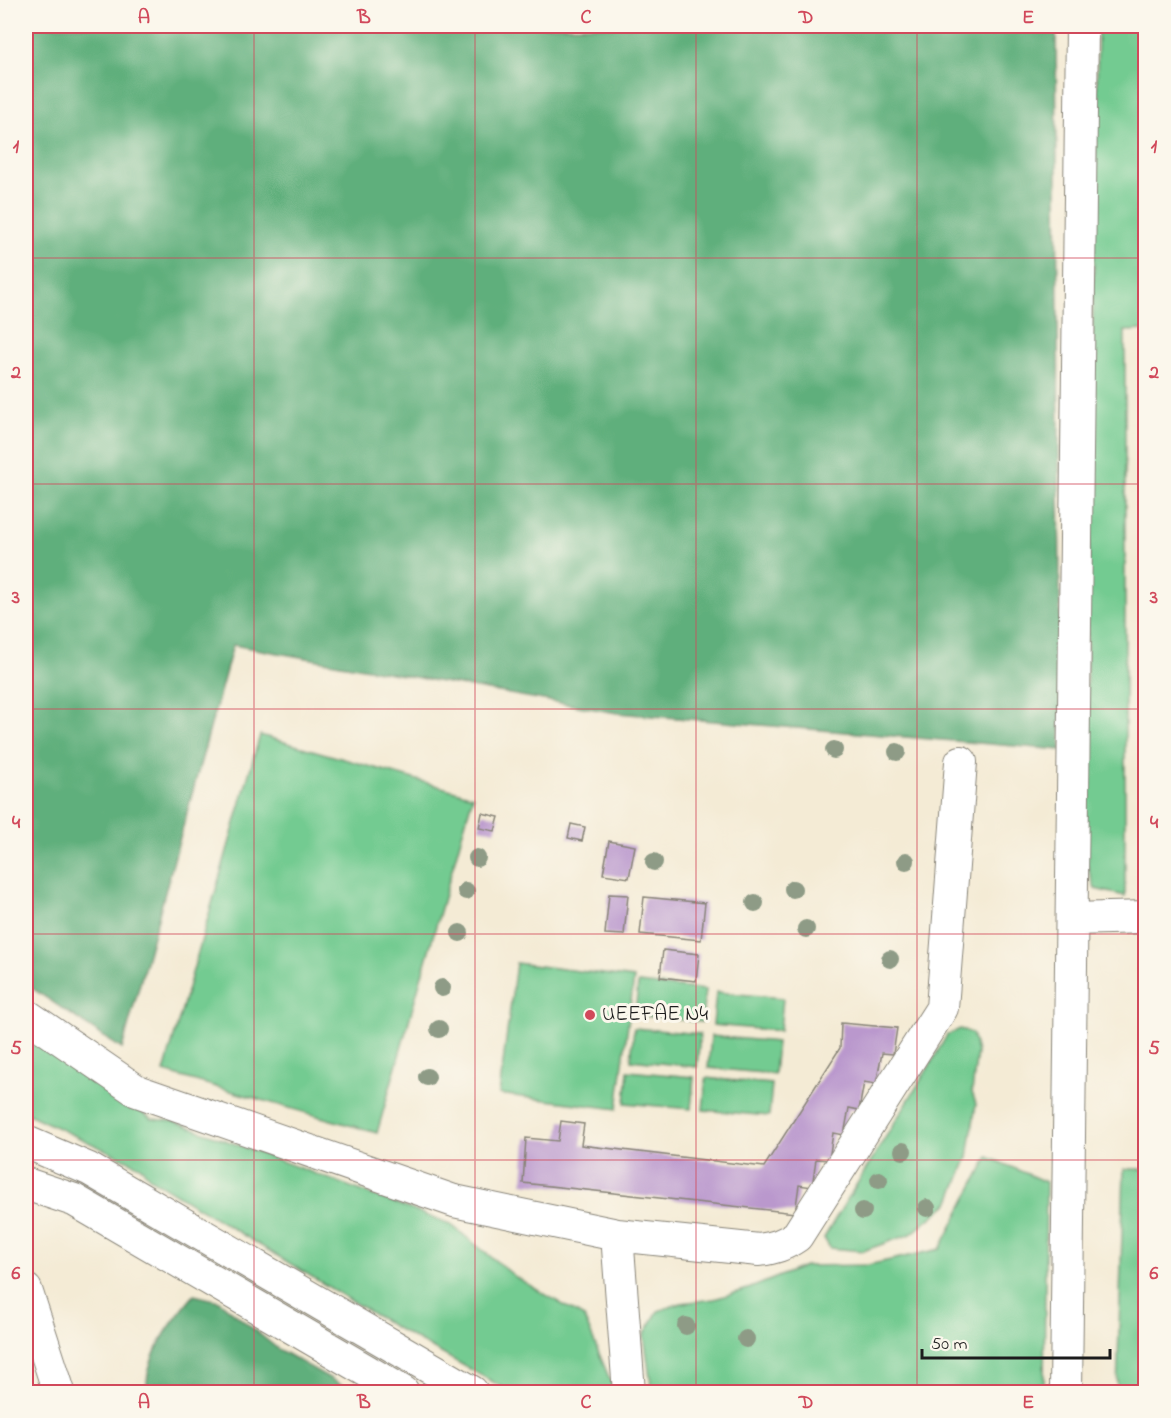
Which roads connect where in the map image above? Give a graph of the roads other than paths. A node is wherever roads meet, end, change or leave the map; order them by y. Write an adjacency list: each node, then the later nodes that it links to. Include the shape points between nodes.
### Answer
1 (1082, 26): 4 (street)
2 (962, 762): 8 (street, via 942,1008 797,1236 774,1248 759,1250)
3 (1146, 917): 4 (street)
4 (1072, 919): 14 (street)
5 (26, 1015): 8 (street, via 137,1091 454,1201)
6 (26, 1142): 12 (street, via 89,1169)
7 (26, 1184): 11 (street, via 74,1200)
8 (617, 1235): 13 (street)
9 (26, 1290): 10 (street)
10 (59, 1392)
11 (403, 1392)
12 (472, 1392)
13 (629, 1392)
14 (1066, 1392)

